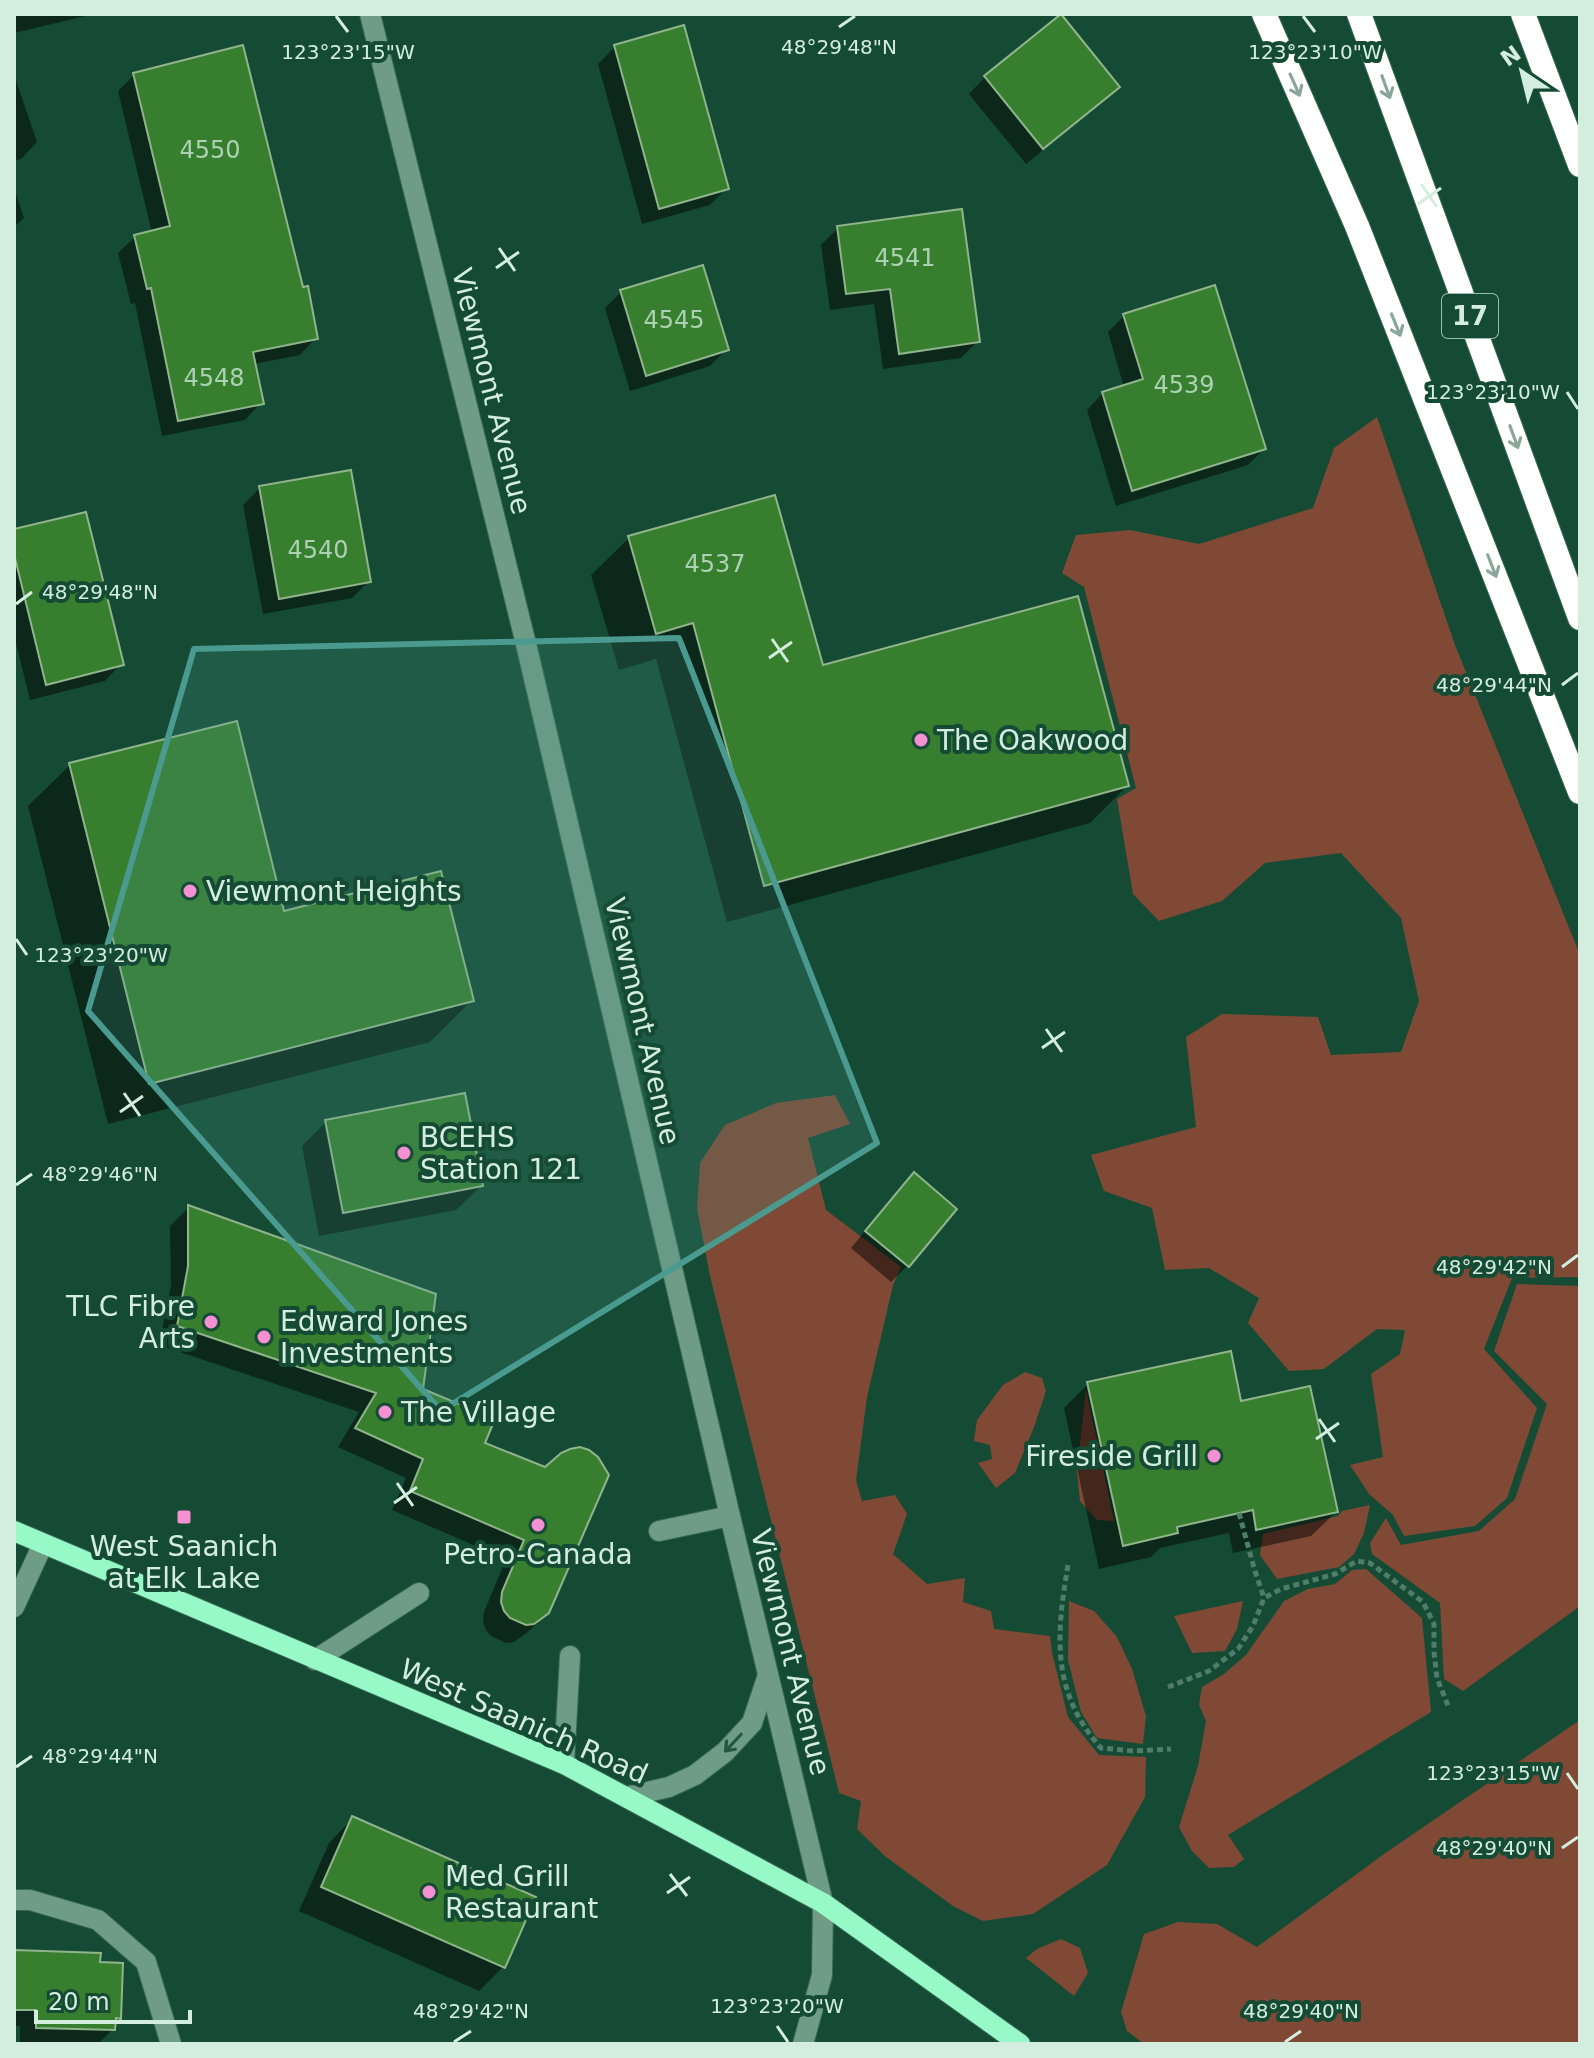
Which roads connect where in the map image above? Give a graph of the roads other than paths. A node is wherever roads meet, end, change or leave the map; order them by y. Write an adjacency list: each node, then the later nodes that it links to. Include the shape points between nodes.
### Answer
1 (370, 14): 8 (street, Viewmont Avenue, via 526,644)
2 (1264, 14): 7 (highway, one-way to 7, via 1357,226)
3 (1359, 14): 6 (highway, 17, one-way to 6)
4 (1523, 14): 5 (highway)
5 (1580, 165)
6 (1580, 618)
7 (1580, 792)
8 (730, 1516): 10 (street); 16 (street, Viewmont Avenue)
9 (14, 1531): 11 (main road, West Saanich Road)
10 (659, 1531)
11 (43, 1544): 13 (street); 15 (main road, West Saanich Road)
12 (419, 1593): 15 (street)
13 (14, 1607)
14 (570, 1656): 17 (street)
15 (315, 1660): 17 (main road, West Saanich Road)
16 (768, 1675): 18 (street, one-way to 18, via 752,1723 725,1752 669,1787); 20 (street, Viewmont Avenue)
17 (564, 1764): 18 (main road, West Saanich Road)
18 (626, 1797): 20 (main road, West Saanich Road)
19 (14, 1900): 21 (street, via 98,1920 146,1962)
20 (823, 1903): 22 (street, Viewmont Avenue, via 822,1975); 23 (main road, West Saanich Road)
21 (171, 2044)
22 (803, 2044)
23 (1020, 2044)

